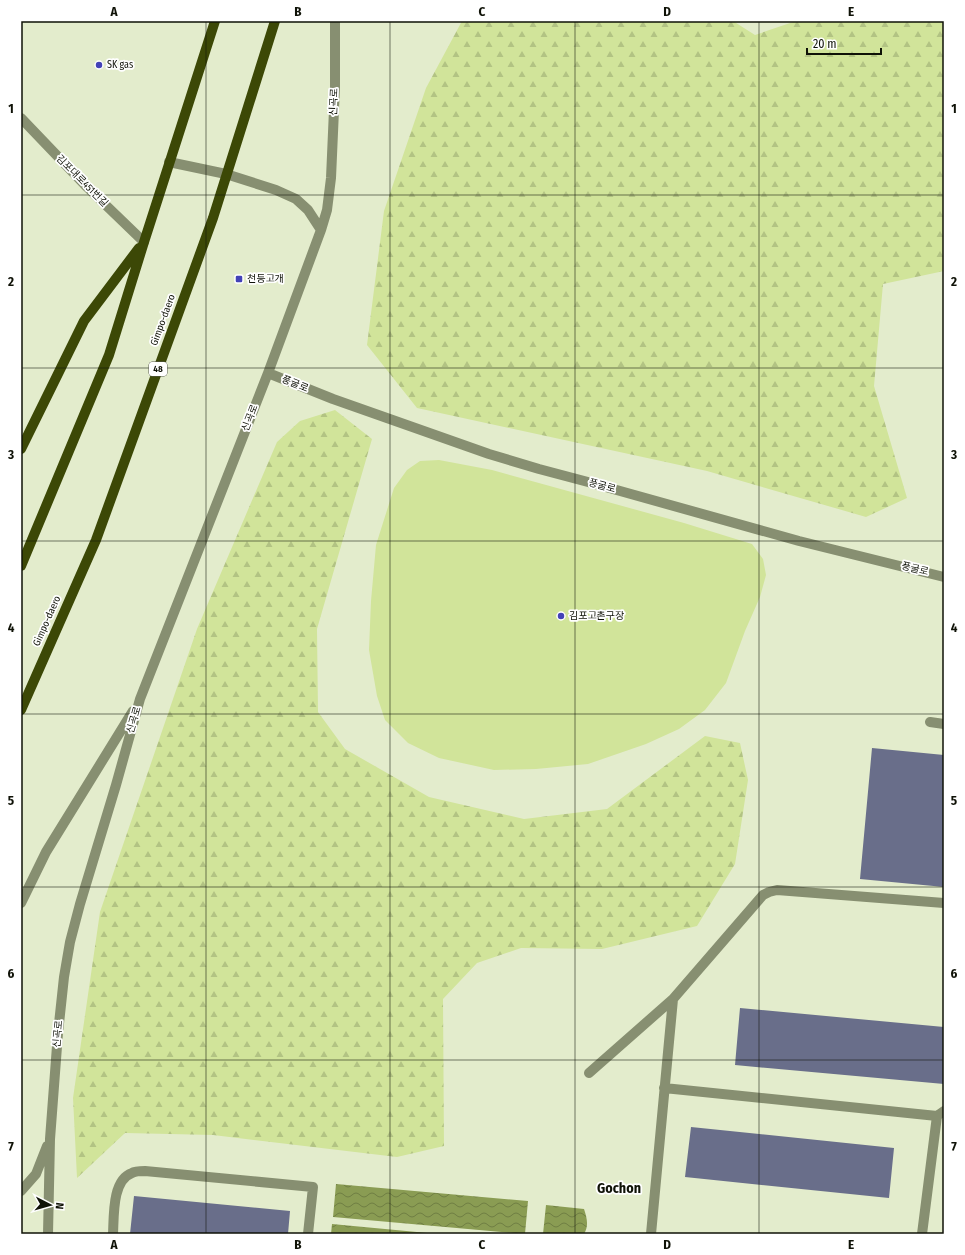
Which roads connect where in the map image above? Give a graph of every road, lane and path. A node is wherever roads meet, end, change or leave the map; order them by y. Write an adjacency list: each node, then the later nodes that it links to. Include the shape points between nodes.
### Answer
1 (215, 21): 5 (main road)
2 (275, 21): 6 (main road, Gimpo-daero / 48)
3 (335, 21): 7 (street, 신곡로, via 331,178 327,210)
4 (21, 118): 8 (street, 김포대로451번길)
5 (169, 162): 6 (street); 8 (main road)
6 (226, 174): 7 (street, via 296,199 308,210); 14 (main road, Gimpo-daero / 48, via 213,218 96,540)
7 (321, 230): 9 (street, 신곡로)
8 (144, 242): 10 (main road, via 84,321); 11 (main road, via 110,355)
9 (268, 373): 12 (street, 풍굴로, via 340,402 489,454 799,541); 13 (street, 신곡로)
10 (21, 449)
11 (21, 566)
12 (944, 576)
13 (140, 699): 17 (street, via 46,852); 23 (street, 신곡로, via 70,942 58,1033)
14 (21, 710)
15 (930, 722): 16 (street)
16 (944, 724)
17 (21, 903)
18 (944, 903): 19 (street, via 777,890 769,892)
19 (673, 999): 20 (street); 21 (street)
20 (589, 1073)
21 (664, 1088): 22 (street); 28 (street)
22 (940, 1114): 29 (street)
23 (50, 1138): 24 (street, via 36,1174); 25 (street, 신곡로)
24 (21, 1191)
25 (48, 1234)
26 (113, 1234): 27 (street, via 117,1189 123,1179 132,1173 145,1171 313,1187)
27 (308, 1234)
28 (651, 1234)
29 (922, 1234)

